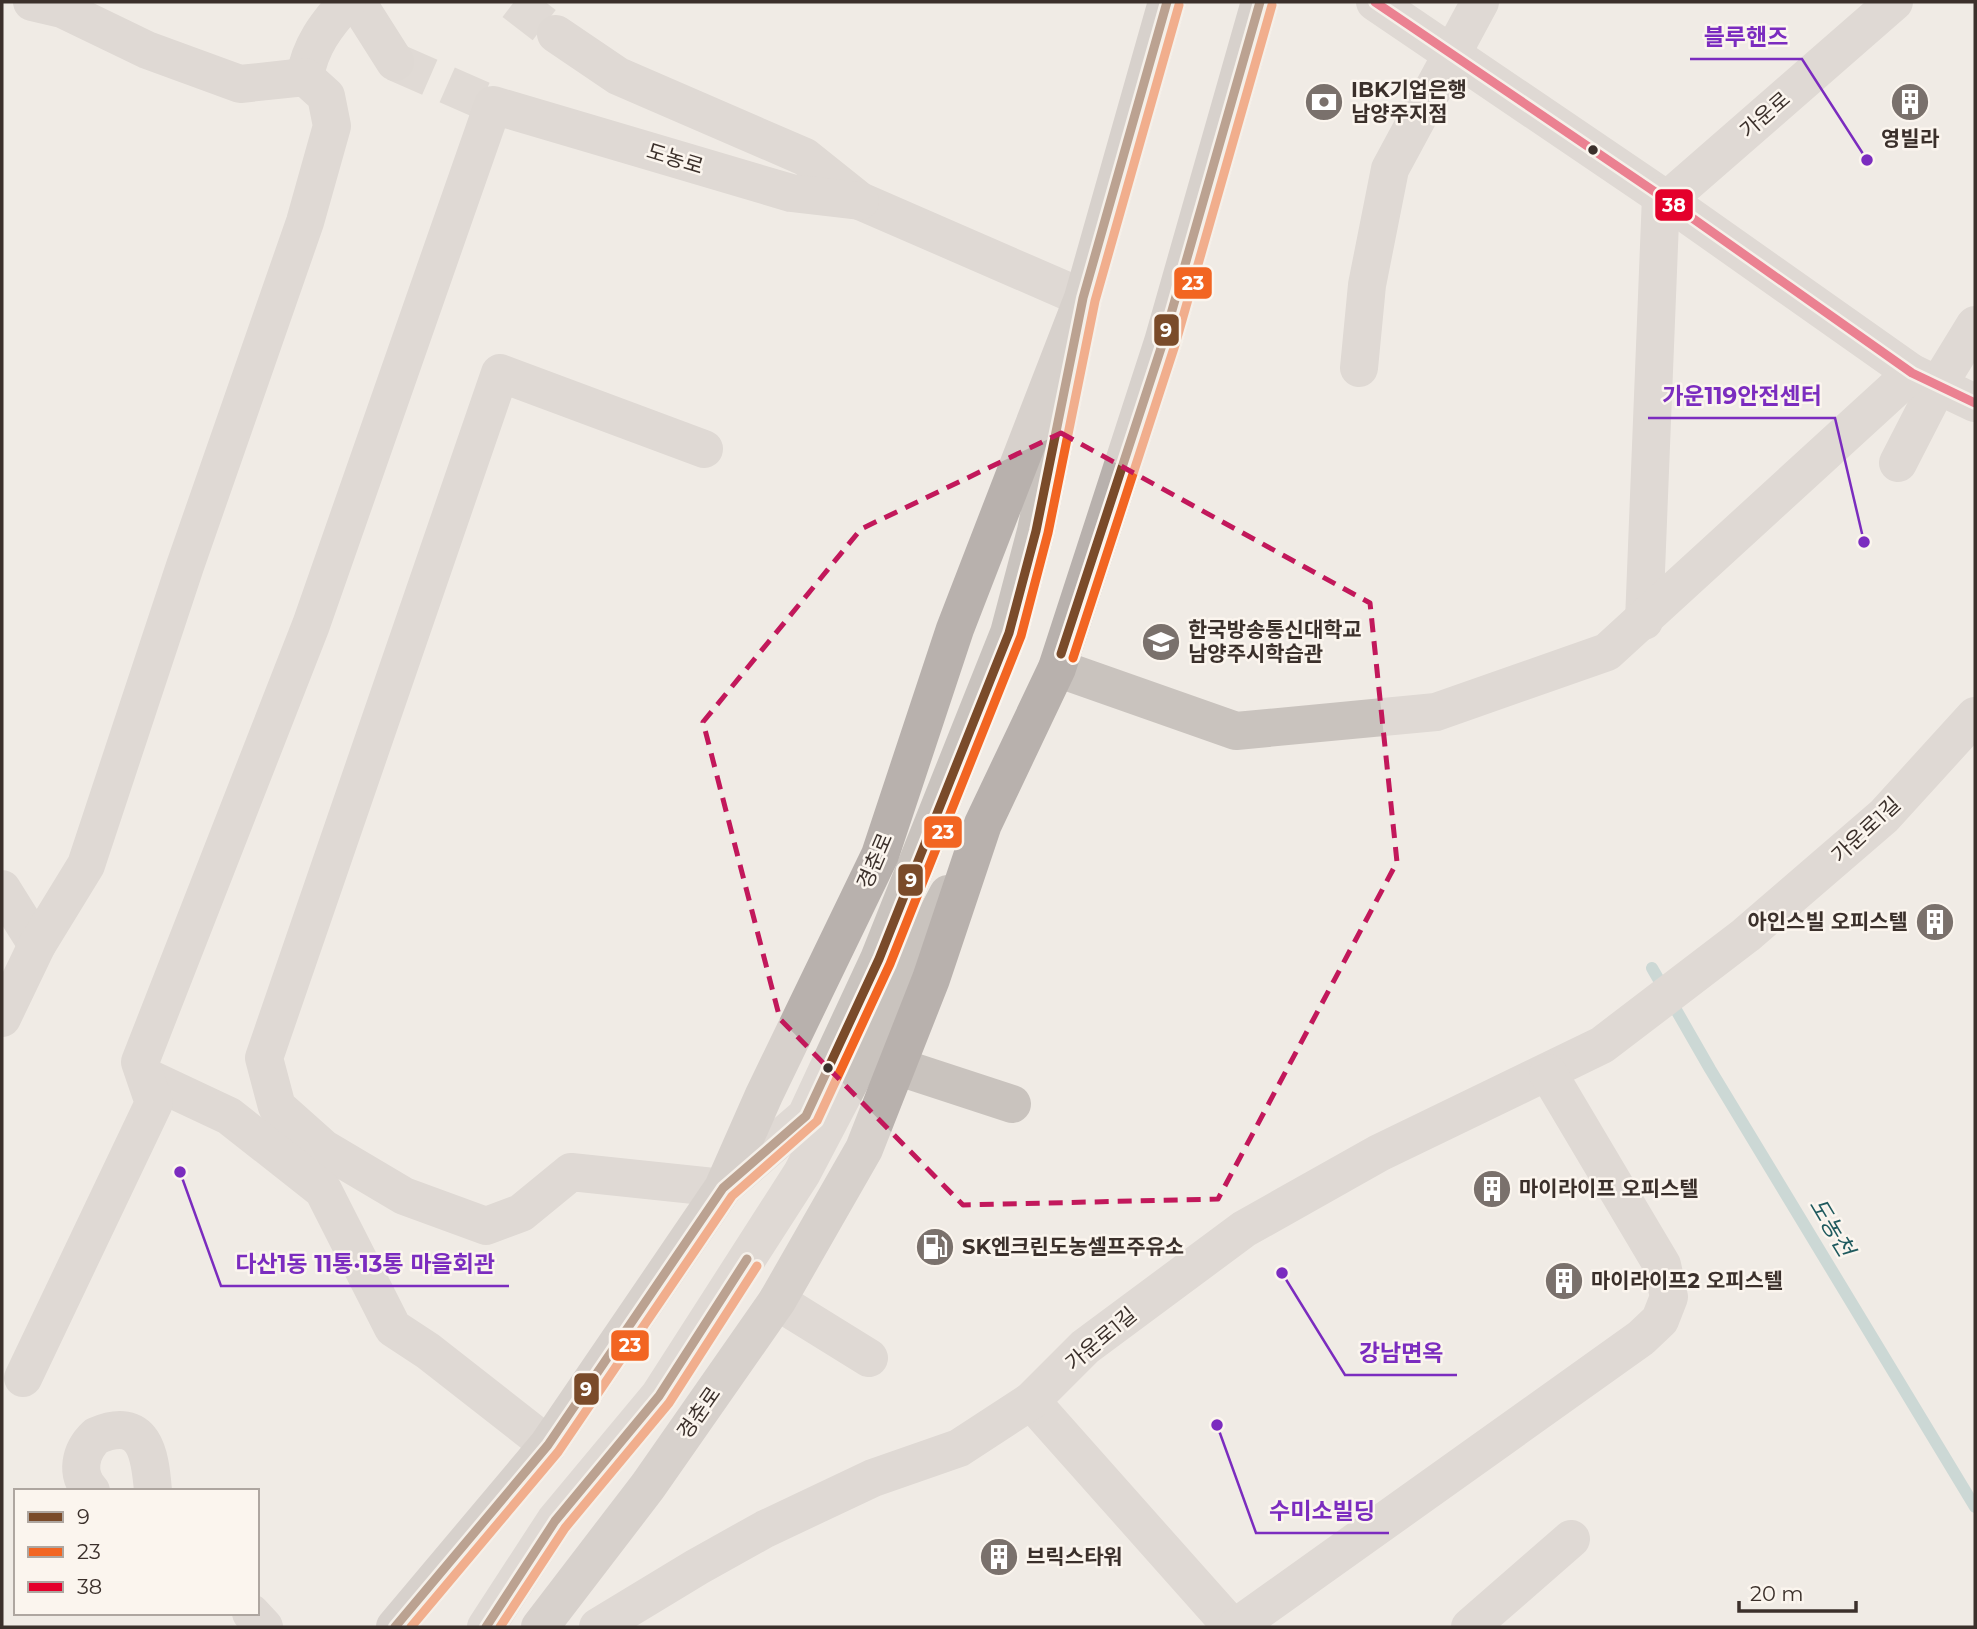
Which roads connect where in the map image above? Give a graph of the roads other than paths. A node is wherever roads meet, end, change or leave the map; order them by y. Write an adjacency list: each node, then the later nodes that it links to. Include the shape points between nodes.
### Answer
1 (32, 2): 12 (street, via 62,9 147,50 240,84)
2 (347, 2): 12 (street, via 318,38)
3 (357, 2): 11 (street)
4 (1167, 2): 15 (main road, 경춘로)
5 (1480, 2): 10 (street)
6 (1894, 2): 13 (street, 가운로)
7 (1381, 4): 10 (street)
8 (1256, 18): 23 (main road, 경춘로, via 1163,342)
9 (556, 34): 14 (street, 도농로, via 618,76 805,157)
10 (1454, 53): 13 (street); 17 (street, via 1390,169 1367,285)
11 (395, 62)
12 (305, 77): 27 (street, via 326,96 332,127 305,222 86,865)
13 (1664, 198): 18 (street); 22 (street)
14 (860, 201): 15 (street, 도농로); 31 (street, 도농로, via 791,193 493,105 311,625 140,1062)
15 (1083, 298): 33 (main road, 경춘로, via 955,629 880,855); 33 (street, via 1037,531 1009,633 884,947 806,1116)
16 (1975, 325): 18 (street)
17 (1359, 368)
18 (1925, 380): 19 (street); 21 (street); 22 (street)
19 (1975, 402)
20 (704, 449): 33 (street, via 500,373 264,1058 277,1107 323,1148 404,1196 486,1226 521,1213 571,1172)
21 (1898, 463)
22 (1644, 621): 23 (street, via 1607,652 1436,712 1236,731)
23 (1057, 668): 25 (main road, 경춘로)
24 (1975, 716): 30 (street, 가운로1길, via 1884,816 1746,935 1602,1045)
25 (983, 824): 29 (main road, 경춘로, via 931,979); 43 (street, via 802,1173 659,1396 555,1521)
26 (2, 889): 27 (street)
27 (37, 944): 28 (street)
28 (2, 1018)
29 (896, 1066): 32 (street); 34 (main road, 경춘로, via 864,1149)
30 (1548, 1073): 37 (street, 가운로1길, via 1378,1153 1244,1229 1085,1347); 46 (street, via 1662,1265 1669,1297 1660,1320 1600,1368)
31 (146, 1077): 36 (street, via 154,1103); 38 (street, via 229,1116 323,1190 393,1328)
32 (1012, 1104)
33 (723, 1188): 38 (main road, 경춘로)
34 (777, 1301): 35 (street); 44 (main road, 경춘로, via 648,1486)
35 (869, 1358)
36 (23, 1378)
37 (1031, 1401): 45 (street, 가운로1길, via 959,1448 873,1478 765,1530); 46 (street)
38 (548, 1445): 42 (main road, 경춘로)
39 (90, 1489): 40 (street, via 82,1476 82,1454 96,1436 119,1430 131,1433 148,1449)
40 (153, 1489)
41 (1571, 1539): 47 (street)
42 (395, 1627)
43 (486, 1627)
44 (540, 1627)
45 (598, 1627)
46 (1234, 1627)
47 (1470, 1627)

